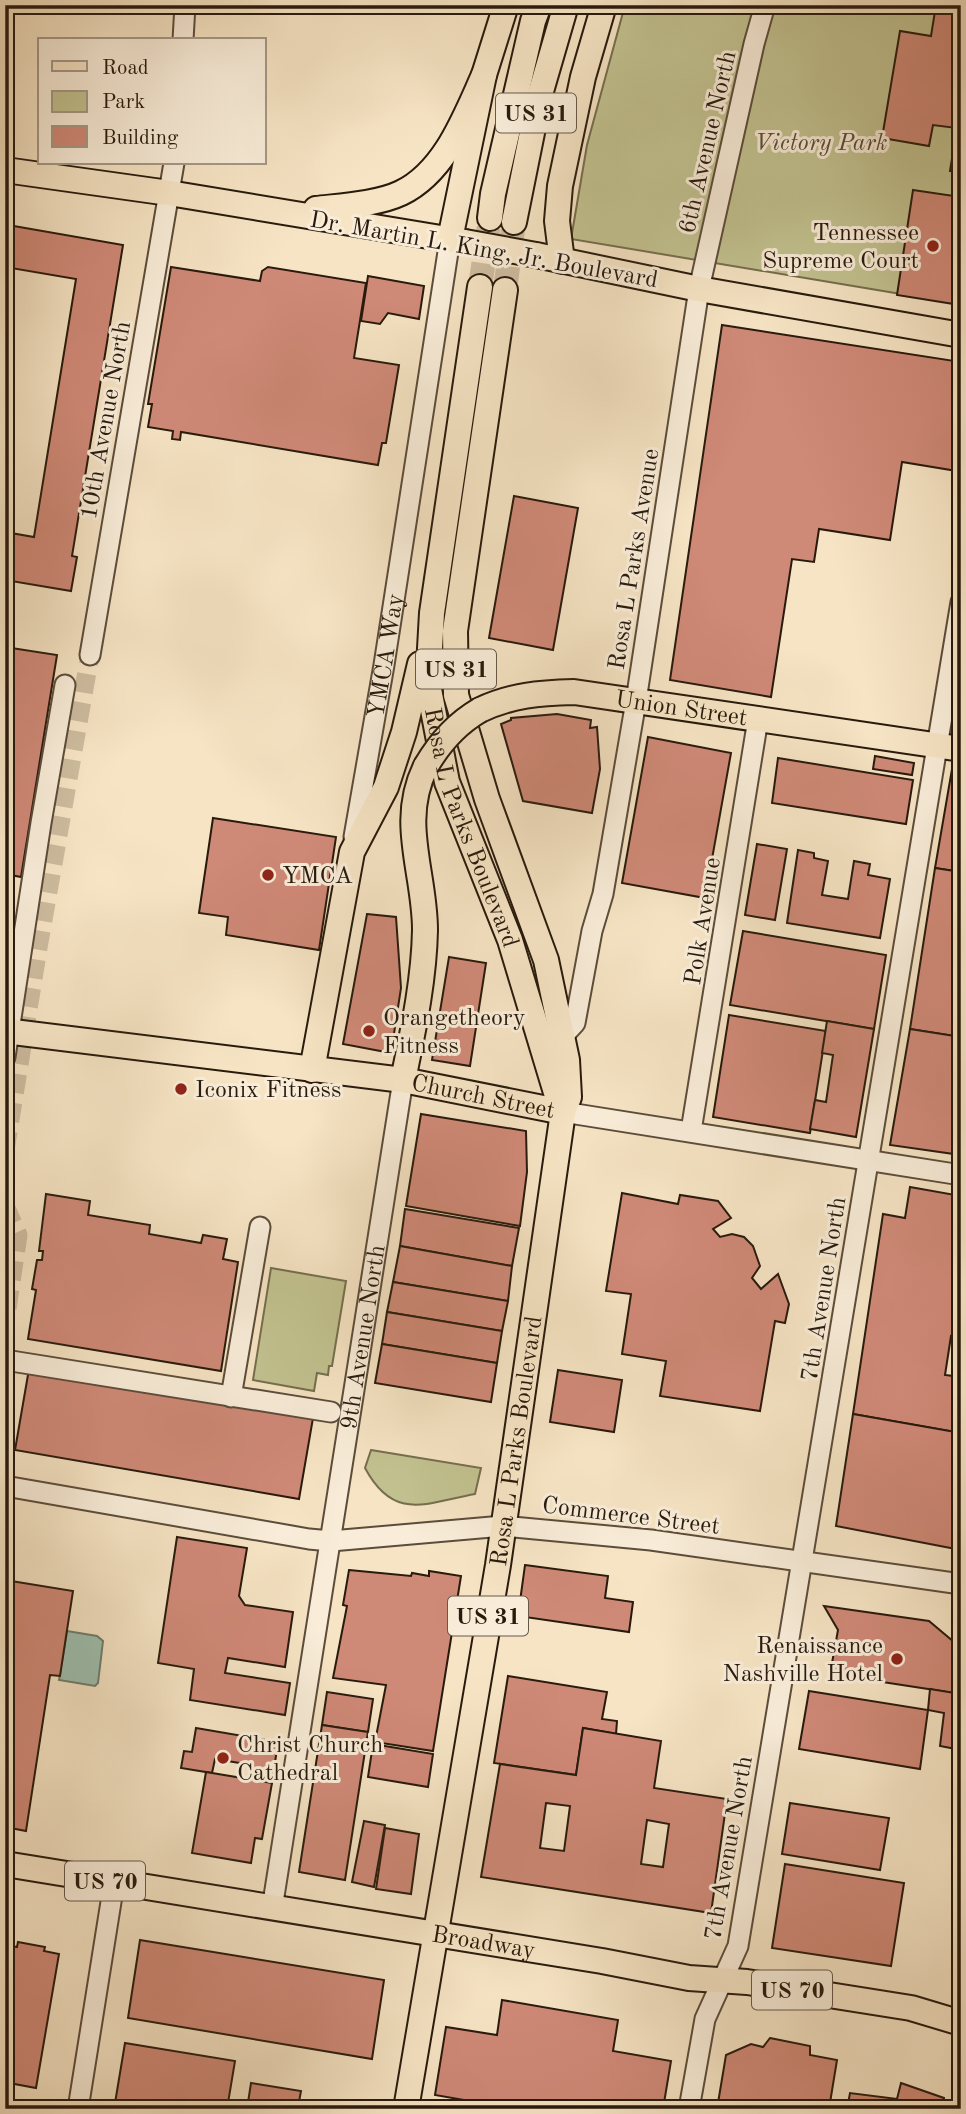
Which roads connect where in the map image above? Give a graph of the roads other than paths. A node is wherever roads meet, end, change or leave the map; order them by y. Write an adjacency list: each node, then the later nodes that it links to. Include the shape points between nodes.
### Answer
1 (185, 5): 7 (street)
2 (506, 5): 8 (main road)
3 (539, 5): 4 (main road, US 31, via 496,180 502,220)
4 (566, 5)
5 (604, 5): 14 (main road, via 581,86 556,209)
6 (765, 5): 16 (street, 6th Avenue North)
7 (183, 38)
8 (484, 75): 12 (main road, via 455,136 426,175 401,193); 13 (main road)
9 (174, 164): 11 (street, 10th Avenue North)
10 (5, 170): 11 (main road, Dr. Martin L. King, Jr. Boulevard)
11 (169, 193): 12 (main road, Dr. Martin L. King, Jr. Boulevard); 21 (street, 10th Avenue North)
12 (288, 213): 13 (main road, Dr. Martin L. King, Jr. Boulevard)
13 (457, 241): 14 (main road, Dr. Martin L. King, Jr. Boulevard, bridge); 27 (street, YMCA Way)
14 (562, 261): 16 (main road, Dr. Martin L. King, Jr. Boulevard)
15 (480, 287): 20 (main road, Rosa L Parks Boulevard / US 31)
16 (699, 289): 18 (main road, Dr. Martin L. King, Jr. Boulevard); 23 (street, Rosa L Parks Avenue)
17 (505, 290): 29 (main road, Rosa L Parks Boulevard / US 31, via 455,631 456,695 487,799 547,960)
18 (961, 335)
19 (961, 602): 25 (street, 7th Avenue North)
20 (432, 613): 27 (main road, via 386,788); 33 (main road, Rosa L Parks Boulevard / US 31, via 428,684 447,782 510,940)
21 (90, 655)
22 (65, 685): 28 (street)
23 (636, 701): 24 (main road, Union Street); 26 (main road, Union Street, bridge, via 574,692 509,698 466,718 438,746); 29 (street, Rosa L Parks Avenue, via 604,894 592,931 575,1023)
24 (758, 719): 25 (main road, Union Street); 34 (street, Polk Avenue)
25 (949, 747): 35 (street, 7th Avenue North)
26 (426, 766): 32 (main road, 9th Avenue North, via 413,820 425,931 419,999)
27 (352, 852): 31 (main road, YMCA Way)
28 (7, 1031): 30 (street); 31 (main road, Church Street)
29 (563, 1035): 33 (main road, Rosa L Parks Boulevard / US 31, via 570,1084)
30 (5, 1057)
31 (312, 1070): 32 (main road, Church Street)
32 (403, 1080): 33 (main road, Church Street); 43 (street, 9th Avenue North)
33 (563, 1112): 34 (street, Church Street); 42 (main road, Rosa L Parks Boulevard / US 31)
34 (691, 1131): 35 (street, Church Street)
35 (869, 1160): 36 (street, Church Street); 44 (street, 7th Avenue North)
36 (961, 1175)
37 (260, 1227): 39 (street)
38 (5, 1360): 39 (street)
39 (231, 1397): 40 (street)
40 (331, 1412)
41 (5, 1486): 43 (street, Commerce Street)
42 (503, 1526): 43 (street, Commerce Street); 44 (street, Commerce Street, via 651,1540); 49 (main road, Rosa L Parks Boulevard / US 31)
43 (331, 1541): 48 (street, 9th Avenue North)
44 (803, 1562): 45 (street, Commerce Street); 50 (street, 7th Avenue North, via 738,1946)
45 (961, 1584)
46 (5, 1864): 47 (main road, Broadway / US 70)
47 (114, 1883): 48 (main road, Broadway / US 70); 52 (street)
48 (272, 1909): 49 (main road, Broadway / US 70)
49 (436, 1935): 50 (main road, Broadway / US 70); 53 (main road, US 31)
50 (722, 1980): 51 (main road, Broadway / US 70, via 911,2008); 54 (street, 7th Avenue North, via 705,2019)
51 (961, 2023)
52 (78, 2109)
53 (406, 2109)
54 (690, 2109)

